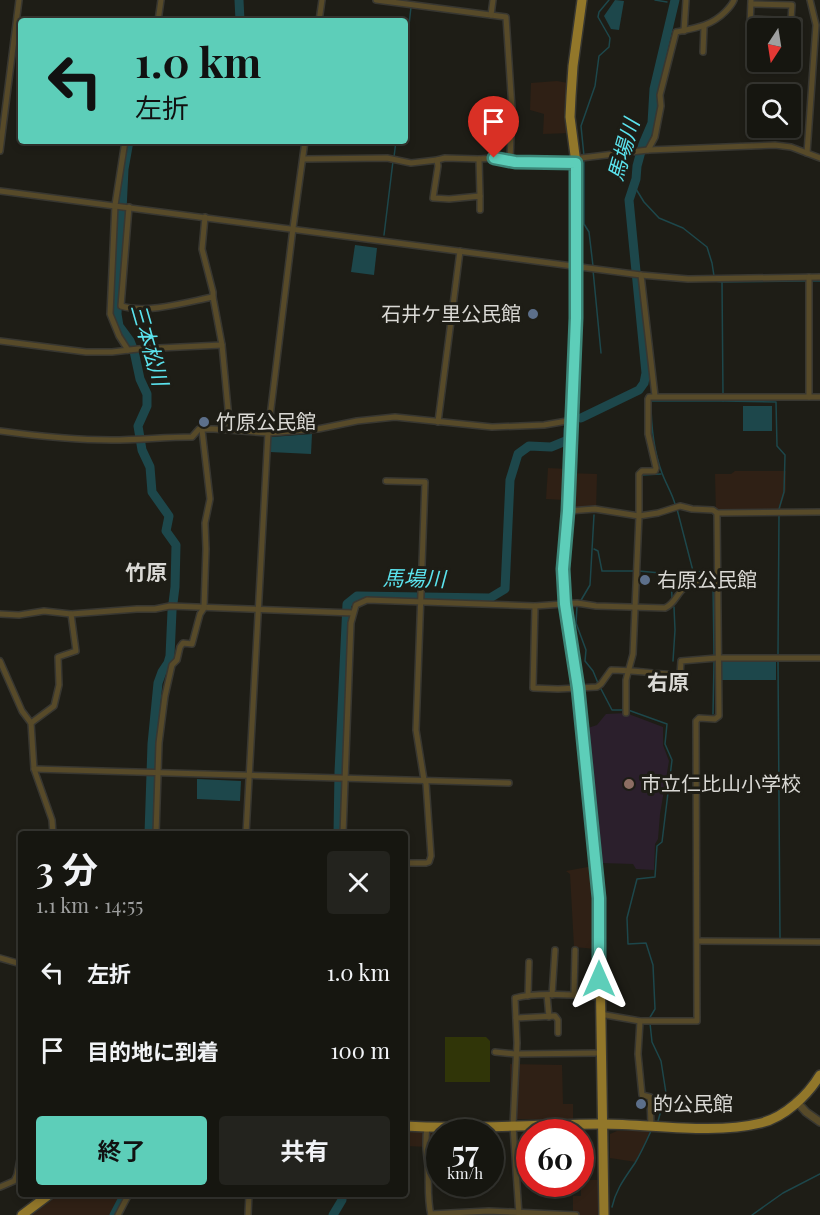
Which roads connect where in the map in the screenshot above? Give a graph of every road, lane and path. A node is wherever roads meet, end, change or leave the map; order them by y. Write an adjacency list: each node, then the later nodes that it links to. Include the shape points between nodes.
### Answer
1 (19, 0): 24 (street)
2 (161, 0): 12 (street)
3 (322, 0): 13 (street)
4 (376, 0): 11 (street)
5 (493, 0): 11 (street)
6 (582, 0): 32 (main road, via 570,117)
7 (686, 0): 17 (street)
8 (734, 0): 16 (street, via 717,20)
9 (810, 0): 18 (street)
10 (751, 2): 14 (street); 15 (street, via 792,5)
11 (491, 15): 31 (street, via 506,18 512,109)
12 (158, 18)
13 (320, 18)
14 (751, 18)
15 (791, 18)
16 (704, 27): 17 (street); 19 (street)
17 (684, 31): 23 (street, via 676,32 660,95 655,137)
18 (818, 35): 25 (street)
19 (703, 52)
20 (496, 133): 26 (street)
21 (125, 144): 35 (street)
22 (305, 144): 28 (street)
23 (648, 150): 25 (street, via 775,145); 32 (street)
24 (0, 151)
25 (807, 153): 27 (street)
26 (494, 158): 29 (street); 31 (street)
27 (820, 158)
28 (303, 159): 30 (street, via 387,158 411,163); 39 (street)
29 (479, 159): 30 (street); 34 (street)
30 (436, 160): 34 (street, via 433,198)
31 (510, 160): 32 (street)
32 (582, 160): 41 (main road)
33 (0, 190): 35 (street)
34 (480, 196): 37 (street)
35 (115, 206): 36 (street); 48 (street, via 110,314)
36 (129, 207): 38 (street); 45 (street, via 121,306 161,307)
37 (480, 210)
38 (205, 218): 39 (street); 45 (street, via 202,249)
39 (293, 228): 40 (street); 57 (street)
40 (460, 251): 41 (street); 53 (street)
41 (582, 266): 42 (street); 52 (main road)
42 (641, 274): 44 (street, via 688,279); 49 (street)
43 (820, 277): 44 (street)
44 (809, 278): 50 (street)
45 (213, 297): 47 (street)
46 (0, 341): 48 (street, via 86,352)
47 (222, 345): 48 (street); 55 (street)
48 (128, 350)
49 (655, 396): 50 (street); 62 (street, via 648,399 648,434 656,468 639,474)
50 (809, 397): 51 (street)
51 (820, 397)
52 (573, 420): 53 (street, via 502,427); 59 (main road)
53 (438, 422): 57 (street, via 395,417)
54 (202, 430): 55 (street); 56 (street, via 192,437 144,439 75,439); 68 (street, via 210,499 205,523)
55 (230, 430): 57 (street)
56 (0, 431)
57 (268, 433): 69 (street)
58 (386, 482): 64 (street, via 425,482)
59 (568, 511): 62 (street, via 595,509); 65 (main road, via 563,569)
60 (820, 512): 61 (street)
61 (717, 513): 62 (street, via 676,506); 63 (street)
62 (639, 516): 67 (street)
63 (717, 581): 67 (street, via 691,584 665,608); 73 (street)
64 (421, 602): 66 (street); 70 (street, via 367,600 356,605); 84 (street, via 416,730)
65 (565, 604): 66 (street); 67 (street); 77 (main road)
66 (536, 606): 77 (street, via 533,688)
67 (635, 607): 76 (street)
68 (204, 608): 69 (street); 72 (street, via 170,606); 81 (street, via 192,644 183,643 180,647 168,676)
69 (259, 609): 70 (street); 82 (street)
70 (353, 613): 83 (street)
71 (0, 614): 72 (street)
72 (71, 614): 79 (street, via 76,651 58,657 59,685 54,706)
73 (717, 658): 74 (street); 76 (street, via 681,661 680,675); 91 (street, via 719,716 696,721)
74 (820, 658)
75 (0, 661): 79 (street)
76 (629, 670): 77 (street, via 611,670 597,687); 78 (street)
77 (578, 688): 101 (main road, via 599,898)
78 (626, 713)
79 (31, 723): 80 (street)
80 (34, 769): 81 (street); 86 (street)
81 (158, 772): 82 (street); 87 (street)
82 (249, 775): 83 (street); 88 (street)
83 (345, 777): 84 (street); 89 (street)
84 (424, 780): 85 (street); 90 (street, via 430,860)
85 (509, 783)
86 (53, 831)
87 (156, 831)
88 (246, 831)
89 (343, 831)
90 (408, 862)
91 (697, 941): 92 (street); 105 (street, via 697,1021)
92 (820, 942)
93 (555, 950): 98 (street)
94 (575, 950): 99 (street)
95 (0, 958): 97 (street)
96 (529, 962): 100 (street)
97 (18, 963)
98 (550, 995): 99 (street); 100 (street); 103 (street)
99 (574, 995): 101 (street)
100 (528, 996): 104 (street, via 515,998)
101 (600, 997): 102 (main road)
102 (600, 1014): 105 (street); 108 (main road)
103 (549, 1017): 104 (street); 106 (street, via 557,1018)
104 (516, 1018): 109 (street)
105 (646, 1020): 117 (street, via 638,1054 642,1095 650,1097)
106 (558, 1033)
107 (495, 1052): 109 (street)
108 (600, 1053): 109 (street); 113 (main road)
109 (515, 1054): 116 (street)
110 (820, 1075): 111 (main road)
111 (797, 1102): 112 (street); 117 (main road, via 763,1122 733,1128)
112 (820, 1122)
113 (602, 1124): 116 (main road); 117 (main road); 134 (main road)
114 (408, 1126): 118 (main road)
115 (504, 1126): 116 (main road)
116 (513, 1126): 127 (street)
117 (651, 1126)
118 (426, 1127)
119 (426, 1138): 120 (street)
120 (426, 1154)
121 (18, 1170): 122 (street, via 14,1181)
122 (0, 1188)
123 (46, 1197): 129 (main road)
124 (127, 1197): 130 (street)
125 (249, 1197): 131 (street)
126 (429, 1197): 132 (street)
127 (519, 1213): 128 (street); 132 (street)
128 (550, 1214): 133 (street)
129 (22, 1215)
130 (118, 1215)
131 (248, 1215)
132 (431, 1215)
133 (576, 1215)
134 (604, 1215)

